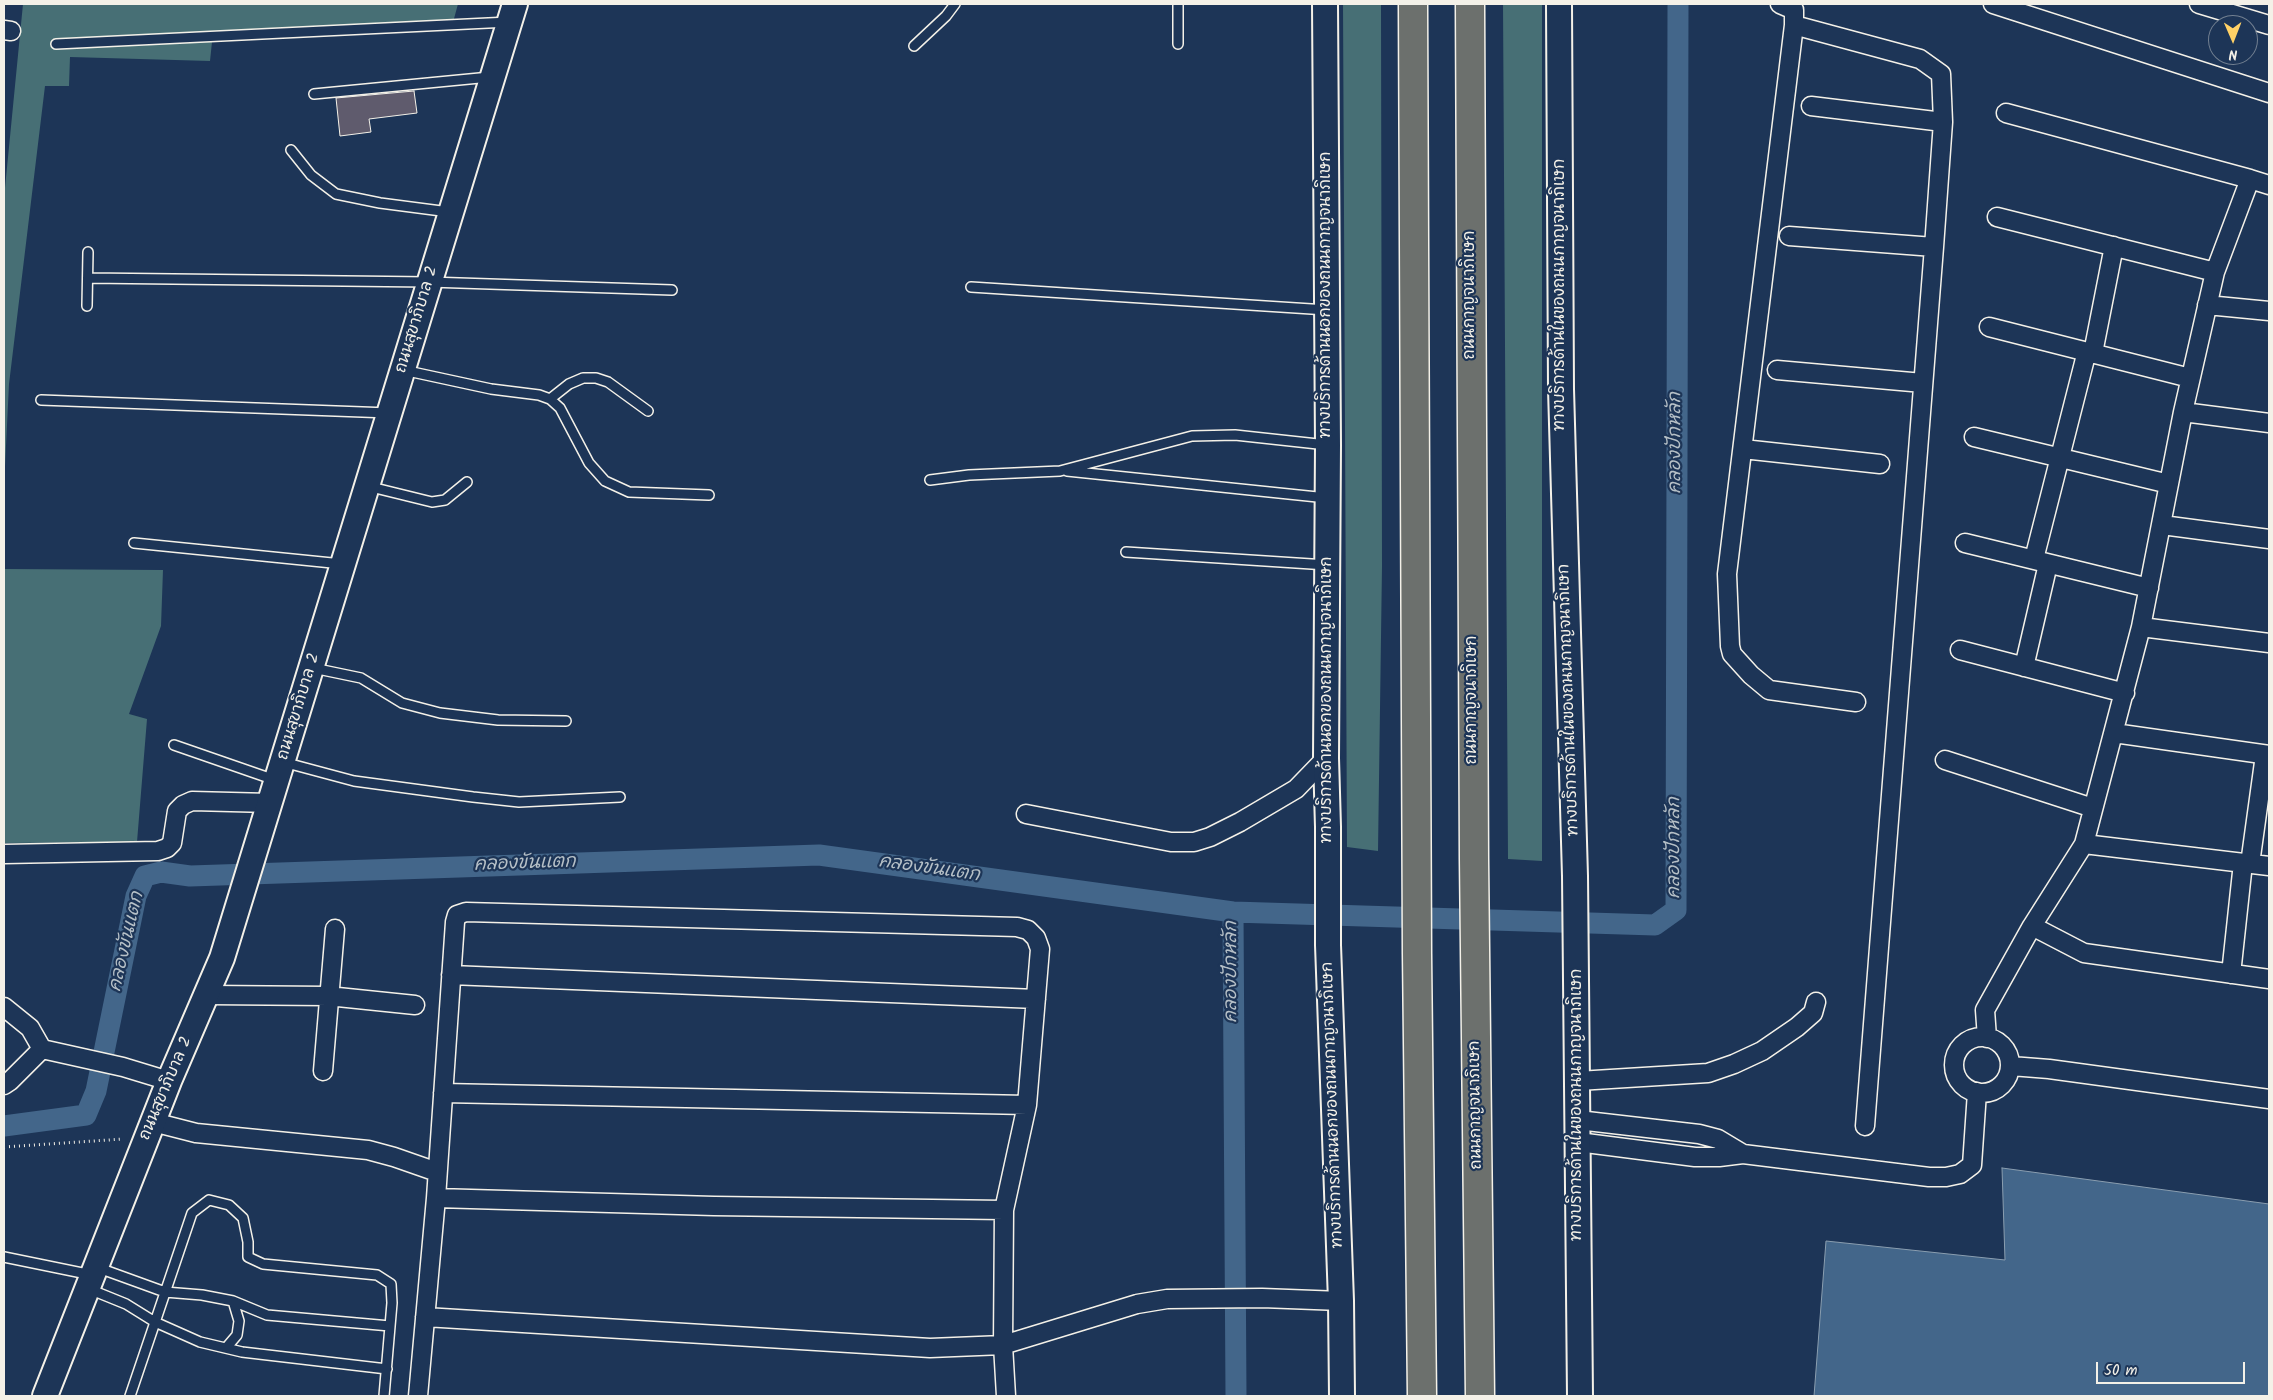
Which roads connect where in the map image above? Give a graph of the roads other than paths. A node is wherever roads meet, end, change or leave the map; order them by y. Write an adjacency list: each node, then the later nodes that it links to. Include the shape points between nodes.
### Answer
1 (955, 4): 15 (lane)
2 (1178, 4): 14 (lane)
3 (1325, 4): 38 (main road, ทางบริการด้านนอกของถนนกาญจนาภิเษก)
4 (1413, 4): 139 (highway)
5 (1470, 4): 140 (highway, ถนนกาญจนาภิเษก)
6 (1559, 4): 110 (main road, ทางบริการด้านในของถนนกาญจนาภิเษก, via 1560,389 1576,876)
7 (1780, 4): 11 (street, via 1794,10)
8 (1993, 4): 17 (street)
9 (2199, 4): 12 (street)
10 (512, 13): 13 (lane); 16 (main road, ถนนสุขาภิบาล 2)
11 (1794, 25): 21 (street, via 1920,59 1934,68 1941,74); 54 (street)
12 (2269, 25)
13 (56, 44)
14 (1178, 44)
15 (914, 46)
16 (492, 76): 18 (lane); 25 (main road, ถนนสุขาภิบาล 2)
17 (2269, 93)
18 (314, 94)
19 (1811, 106): 21 (street)
20 (2006, 113): 23 (street)
21 (1943, 122): 29 (street)
22 (291, 150): 25 (lane, via 311,175 336,194 380,204)
23 (2250, 179): 24 (street); 31 (street)
24 (2269, 185)
25 (451, 213): 33 (main road, ถนนสุขาภิบาล 2)
26 (1997, 217): 28 (street)
27 (1789, 236): 29 (street)
28 (2114, 246): 31 (street); 41 (street)
29 (1934, 247): 45 (street)
30 (88, 252): 32 (lane)
31 (2215, 272): 36 (street)
32 (88, 278): 33 (lane); 37 (lane)
33 (429, 282): 35 (lane); 42 (main road, ถนนสุขาภิบาล 2)
34 (971, 287): 38 (lane)
35 (672, 290)
36 (2207, 305): 39 (street); 44 (street)
37 (88, 306)
38 (1327, 310): 53 (main road, ทางบริการด้านนอกของถนนกาญจนาภิเษก)
39 (2269, 311)
40 (1989, 327): 41 (street)
41 (2090, 352): 44 (street); 55 (street)
42 (403, 370): 46 (lane); 50 (main road, ถนนสุขาภิบาล 2)
43 (1777, 370): 45 (street)
44 (2190, 378): 49 (street)
45 (1923, 383): 116 (street)
46 (550, 399): 48 (lane, via 569,384 584,378 596,378 608,382); 62 (lane, via 560,408 589,463 605,481 629,492)
47 (41, 400): 50 (lane)
48 (648, 411)
49 (2183, 412): 51 (street); 60 (street)
50 (389, 413): 61 (main road, ถนนสุขาภิบาล 2)
51 (2269, 423)
52 (1974, 437): 55 (street)
53 (1328, 444): 57 (lane, via 1235,435 1192,436); 63 (main road, ทางบริการด้านนอกของถนนกาญจนาภิเษก)
54 (1743, 449): 56 (street); 79 (street, via 1727,574 1732,654 1769,690)
55 (2060, 458): 60 (street); 69 (street)
56 (1880, 464)
57 (1060, 471): 58 (lane, via 969,474); 63 (lane)
58 (930, 480)
59 (467, 482): 61 (lane, via 445,500 432,502)
60 (2169, 484): 64 (street)
61 (367, 486): 70 (main road, ถนนสุขาภิบาล 2)
62 (709, 495)
63 (1328, 498): 71 (main road, ทางบริการด้านนอกของถนนกาญจนาภิเษก)
64 (2162, 525): 65 (street); 72 (street)
65 (2269, 539)
66 (134, 543): 70 (lane)
67 (1965, 543): 69 (street)
68 (1126, 552): 71 (lane)
69 (2041, 562): 72 (street); 76 (street)
70 (342, 564): 77 (main road, ถนนสุขาภิบาล 2)
71 (1327, 565): 84 (main road, ทางบริการด้านนอกของถนนกาญจนาภิเษก)
72 (2149, 588): 73 (street)
73 (2141, 627): 74 (street); 78 (street)
74 (2269, 643)
75 (1960, 650): 76 (street)
76 (2024, 667): 78 (street)
77 (312, 668): 80 (lane, via 361,678 402,703 440,713 498,720); 86 (main road, ถนนสุขาภิบาล 2)
78 (2125, 693): 81 (street)
79 (1856, 702)
80 (566, 721)
81 (2114, 733): 83 (street); 88 (street)
82 (174, 745): 86 (lane)
83 (2267, 755): 92 (street)
84 (1326, 758): 89 (street, via 1296,789 1225,830 1194,842 1171,842); 126 (main road, ทางบริการด้านนอกของถนนกาญจนาภิเษก, via 1328,945)
85 (1945, 760): 88 (street)
86 (277, 782): 87 (lane, via 354,781 519,802); 91 (street, via 183,805 177,811 172,842 168,848 158,851); 99 (main road, ถนนสุขาภิบาล 2)
87 (620, 796)
88 (2094, 808): 90 (street)
89 (1026, 814)
90 (2084, 844): 92 (street); 94 (street)
91 (4, 854)
92 (2246, 863): 93 (street); 96 (street)
93 (2269, 866)
94 (2032, 926): 96 (street, via 2084,954); 105 (street, via 1985,1010)
95 (335, 929): 100 (street)
96 (2231, 974): 98 (street)
97 (451, 975): 101 (street); 101 (street, via 455,922 457,915 466,912 1017,927 1028,930 1040,949); 113 (street)
98 (2269, 979)
99 (208, 995): 100 (street); 109 (main road, ถนนสุขาภิบาล 2)
100 (328, 996): 103 (street); 108 (street)
101 (1036, 999): 115 (street)
102 (1816, 1002): 110 (street, via 1813,1013 1762,1051 1708,1073)
103 (415, 1005)
104 (4, 1007): 106 (street, via 30,1028)
105 (1987, 1038): 107 (street, via 1999,1043 2008,1053); 112 (street, via 1973,1039 1962,1046 1955,1058 1955,1071 1960,1083)
106 (42, 1049): 109 (street); 111 (street)
107 (2011, 1066): 112 (street, via 2007,1079 1998,1089 1985,1094); 114 (street)
108 (323, 1071)
109 (169, 1081): 117 (main road, ถนนสุขาภิบาล 2)
110 (1578, 1081): 118 (main road, ทางบริการด้านในของถนนกาญจนาภิเษก)
111 (4, 1085)
112 (1977, 1092): 118 (street, via 1972,1165 1960,1174 1929,1177 1743,1154 1718,1139 1700,1134)
113 (443, 1093): 115 (street); 119 (street)
114 (2269, 1099)
115 (1027, 1105): 121 (street)
116 (1864, 1126)
117 (150, 1130): 119 (street, via 368,1150); 123 (main road, ถนนสุขาภิบาล 2)
118 (1578, 1131): 141 (main road, ทางบริการด้านในของถนนกาญจนาภิเษก)
119 (437, 1172): 120 (street)
120 (436, 1198): 121 (street); 127 (street)
121 (1004, 1210): 130 (street)
122 (4, 1257): 123 (lane)
123 (92, 1277): 124 (lane); 128 (lane); 133 (main road, ถนนสุขาภิบาล 2)
124 (165, 1292): 125 (lane); 128 (lane); 129 (lane, via 192,1213 209,1200 229,1205 243,1218 248,1257 263,1264 376,1275 391,1284)
125 (233, 1301): 129 (lane, via 267,1315); 131 (lane, via 238,1321 237,1334)
126 (1341, 1301): 130 (street, via 1167,1299 1137,1304); 138 (main road, ทางบริการด้านนอกของถนนกาญจนาภิเษก)
127 (425, 1317): 130 (street, via 930,1348); 136 (street)
128 (155, 1322): 131 (lane, via 200,1342); 134 (lane)
129 (390, 1326): 132 (lane)
130 (1003, 1345): 137 (street)
131 (226, 1348): 132 (lane)
132 (386, 1370): 135 (lane)
133 (45, 1396)
134 (130, 1396)
135 (384, 1396)
136 (418, 1396)
137 (1006, 1396)
138 (1342, 1396)
139 (1422, 1396)
140 (1480, 1396)
141 (1580, 1396)

